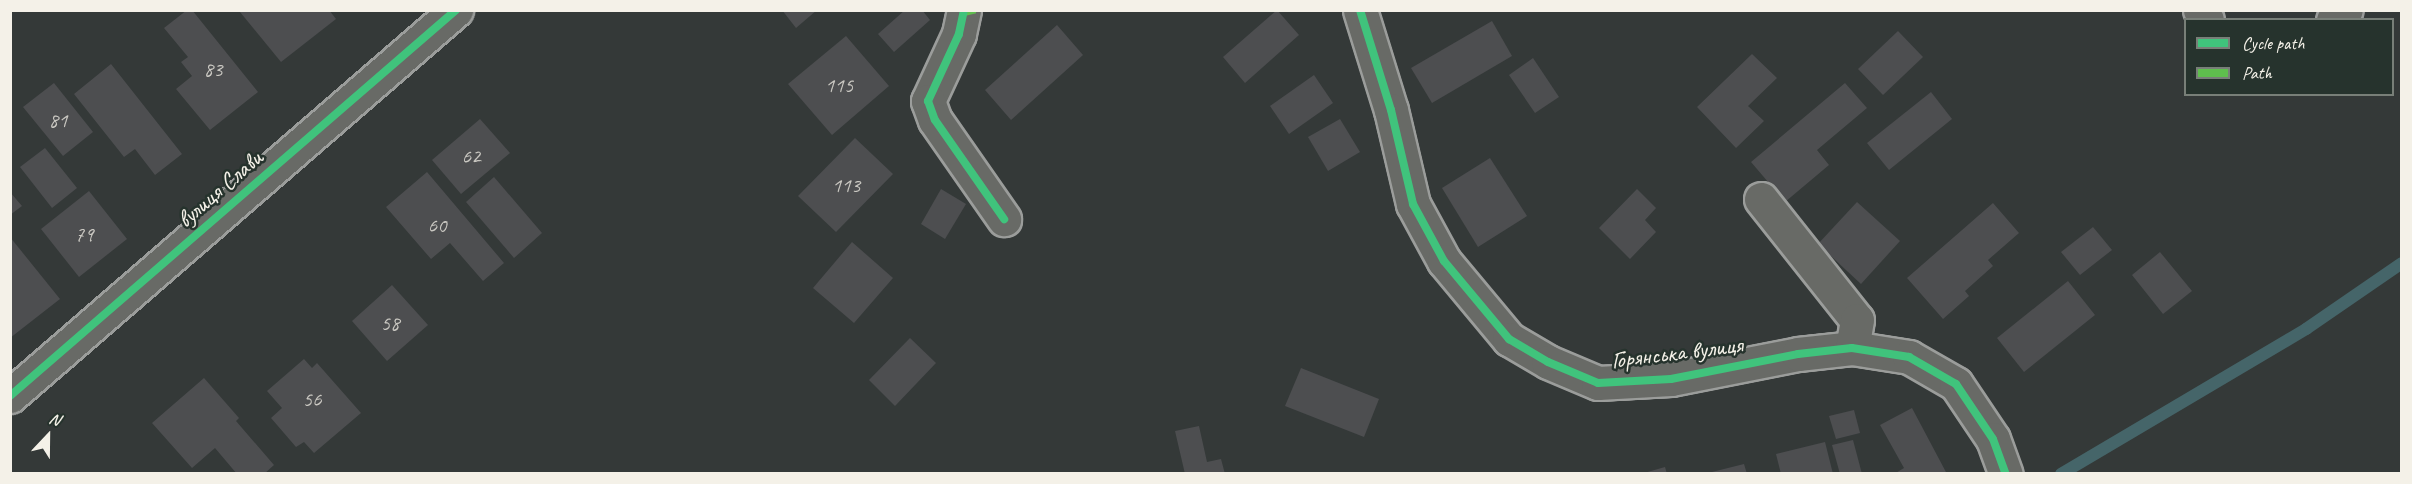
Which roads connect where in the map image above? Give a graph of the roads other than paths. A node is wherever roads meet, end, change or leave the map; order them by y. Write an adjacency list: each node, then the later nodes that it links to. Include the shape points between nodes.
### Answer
1 (456, 10): 7 (street, вулиця Слави)
2 (964, 10): 5 (street, via 958,34 928,101 935,120)
3 (1360, 10): 6 (street, Горянська вулиця, via 1391,110 1413,204 1444,261 1509,339 1548,362 1598,383 1671,379 1798,354)
4 (1761, 199): 6 (street, via 1857,321)
5 (1004, 219)
6 (1852, 348): 8 (street, Горянська вулиця, via 1910,357 1956,384 1993,439)
7 (10, 396)
8 (2006, 474)

